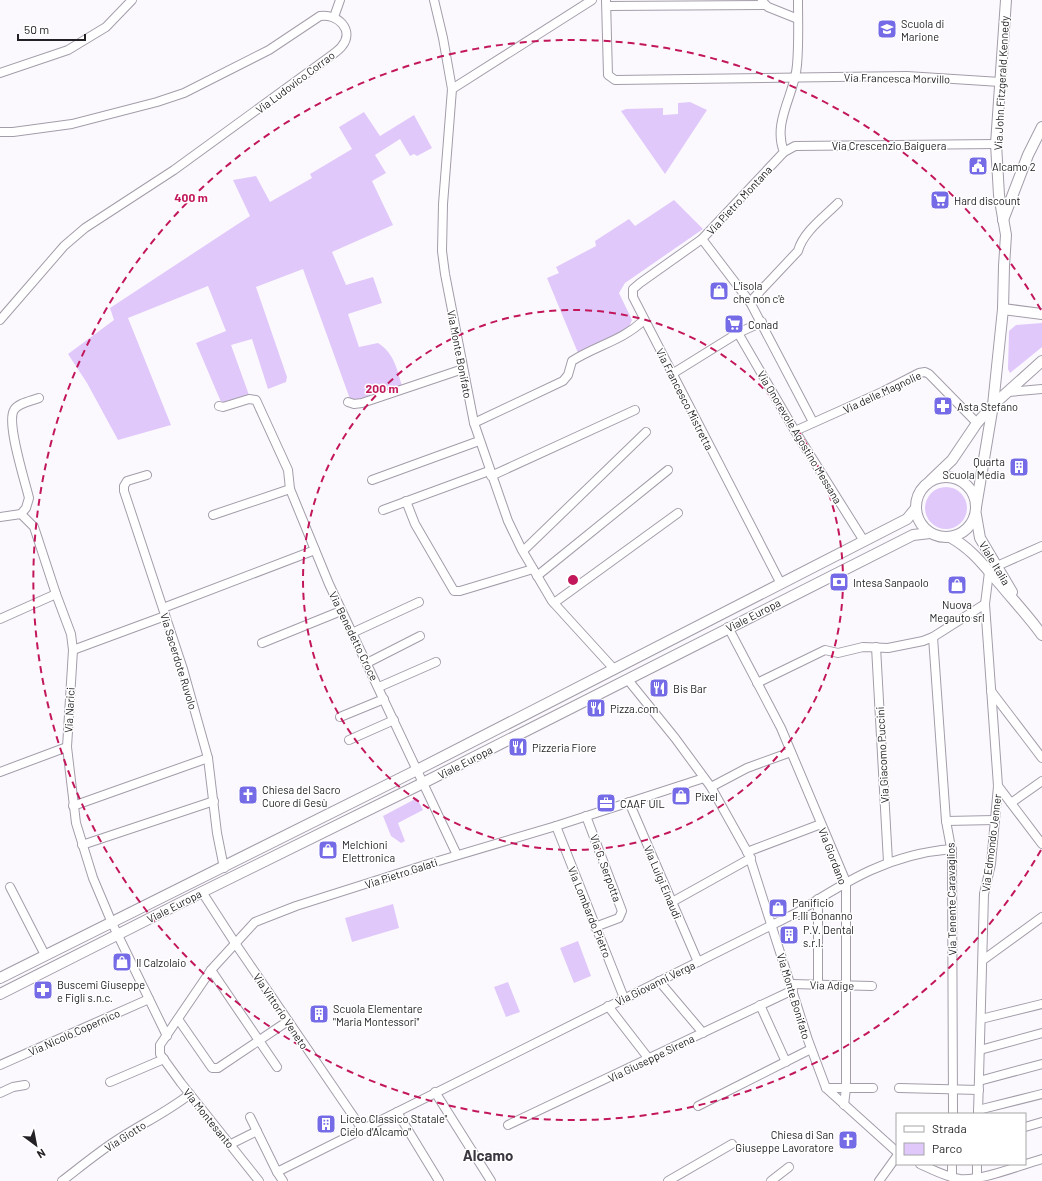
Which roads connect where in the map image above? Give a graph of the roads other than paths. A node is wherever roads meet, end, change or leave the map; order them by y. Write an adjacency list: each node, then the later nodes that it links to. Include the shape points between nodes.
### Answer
1 (132, 0): 11 (street, via 106,27 68,50)
2 (340, 0): 9 (street)
3 (434, 0): 14 (street, Via Monte Bonifato)
4 (592, 0): 14 (street)
5 (798, 0): 10 (street)
6 (1006, 0): 13 (street, Via John Fitzgerald Kennedy)
7 (763, 2): 8 (street); 10 (street)
8 (606, 3): 12 (street, Via Francesca Morvillo, via 610,78)
9 (334, 17): 16 (street, via 320,16 269,50 184,93 72,124); 25 (street, Via Ludovico Corrao, via 343,23 345,29 346,35 342,46 174,170 85,228 64,246)
10 (798, 19): 12 (street, via 797,67)
11 (0, 73)
12 (794, 79): 13 (street, Via Francesca Morvillo, via 907,76); 18 (street, via 782,121 780,141)
13 (1000, 82): 17 (street, Via John Fitzgerald Kennedy)
14 (452, 89): 30 (street, Via Monte Bonifato, via 442,204 442,251)
15 (1042, 127): 20 (street, via 1028,155)
16 (0, 132)
17 (996, 144): 18 (street, Via Crescenzio Baiguera, via 795,146); 20 (street, Via John Fitzgerald Kennedy)
18 (784, 152): 21 (street, Via Pietro Montana)
19 (838, 203): 22 (street, via 800,242 798,251)
20 (1003, 220): 23 (street, Via John Fitzgerald Kennedy, via 1006,235)
21 (702, 239): 22 (street, Via Pietro Montana); 26 (street, Via Francesco Mistretta, via 633,289 633,297)
22 (750, 302): 27 (street, Via Pietro Montana)
23 (1003, 309): 24 (street); 36 (street, Via John Fitzgerald Kennedy)
24 (1042, 314)
25 (0, 320)
26 (644, 320): 31 (street, Via Francesco Mistretta); 41 (street, via 617,340 572,361 568,376 563,381)
27 (762, 322): 28 (street); 39 (street, Via Pietro Montana)
28 (738, 332): 31 (street); 42 (street, Via Onorevole Agostino Messana)
29 (1042, 361): 33 (street)
30 (463, 369): 35 (street, via 362,403); 41 (street, Via Monte Bonifato)
31 (672, 374): 67 (street, Via Francesco Mistretta)
32 (1042, 389): 33 (street)
33 (1008, 392): 36 (street)
34 (39, 398): 56 (street, via 18,406 11,418 29,498)
35 (348, 402)
36 (993, 405): 40 (street); 54 (street, Via John Fitzgerald Kennedy)
37 (219, 406): 50 (street, Via Benedetto Croce, via 249,399 256,400 288,470)
38 (636, 410): 46 (street)
39 (813, 422): 40 (street, Via delle Magnolie, via 834,415 925,372); 42 (street, Via delle Magnolie)
40 (977, 423): 49 (street, via 952,460)
41 (474, 424): 44 (street, Via Monte Bonifato)
42 (795, 431): 61 (street, Via Onorevole Agostino Messana)
43 (646, 432): 64 (street)
44 (480, 441): 46 (street, Via Monte Bonifato); 48 (street)
45 (668, 470): 66 (street)
46 (490, 473): 51 (street); 64 (street, Via Monte Bonifato)
47 (147, 475): 73 (street, Via Sacerdote Ruvolo, via 127,481 124,488)
48 (372, 480)
49 (927, 484): 52 (street, via 919,495); 54 (street, via 944,477 963,482 975,497)
50 (290, 489): 57 (street); 63 (street, Via Benedetto Croce)
51 (406, 501): 53 (street); 66 (street, via 415,524 454,591)
52 (916, 508): 59 (street, via 922,526); 61 (street, Viale Europa, via 907,519)
53 (383, 510)
54 (976, 510): 60 (street, via 967,529 959,535); 65 (street, Viale Italia, via 980,538)
55 (678, 513): 70 (street)
56 (21, 514): 58 (street); 68 (street, Via Narici, via 34,527)
57 (213, 515)
58 (0, 516)
59 (930, 533): 60 (street); 75 (street, Viale Europa, via 913,535)
60 (950, 537): 65 (street, Viale Italia)
61 (864, 541): 67 (street, Viale Europa)
62 (1042, 546): 65 (street)
63 (315, 550): 72 (street, Via Benedetto Croce); 73 (street)
64 (523, 552): 66 (street, Via Monte Bonifato)
65 (993, 569): 71 (street, Via Edmondo Jenner); 77 (street, Viale Italia)
66 (535, 573): 70 (street, Via Monte Bonifato)
67 (781, 584): 85 (street, Viale Europa)
68 (56, 594): 74 (street); 82 (street, Via Narici, via 71,634)
69 (419, 602): 76 (street)
70 (554, 603): 85 (street, Via Monte Bonifato)
71 (985, 604): 79 (street); 89 (street, Via Edmondo Jenner)
72 (341, 611): 76 (street, Via Benedetto Croce); 80 (street)
73 (164, 612): 82 (street); 96 (street, Via Sacerdote Ruvolo)
74 (0, 619)
75 (728, 627): 86 (street, Viale Europa); 87 (street, Via Giordano)
76 (352, 633): 84 (street, Via Benedetto Croce)
77 (1042, 635)
78 (420, 636): 84 (street)
79 (933, 637): 81 (street, via 888,648); 111 (street, Via Tenente Caravaglios)
80 (262, 643)
81 (876, 647): 87 (street, via 863,647 838,653 825,650); 119 (street, Via Giacomo Puccini)
82 (73, 650): 94 (street, Via Narici)
83 (436, 662): 88 (street)
84 (367, 663): 88 (street, Via Benedetto Croce)
85 (614, 669): 98 (street, Viale Europa)
86 (628, 680): 100 (street, Via Monte Bonifato); 102 (street, Viale Europa)
87 (757, 683): 95 (street, Via Giordano)
88 (379, 687): 90 (street, Via Benedetto Croce)
89 (991, 691): 97 (street); 103 (street, Via Edmondo Jenner)
90 (384, 699): 91 (street); 92 (street, Via Benedetto Croce)
91 (340, 717)
92 (394, 720): 93 (street); 98 (street, Via Benedetto Croce)
93 (348, 740)
94 (67, 747): 99 (street); 108 (street, Via Narici)
95 (791, 752): 104 (street, via 747,768); 112 (street, Via Giordano)
96 (208, 758): 105 (street, Via Sacerdote Ruvolo); 108 (street)
97 (1042, 758)
98 (417, 770): 102 (street, Via Benedetto Croce); 120 (street, Viale Europa)
99 (0, 772)
100 (704, 778): 104 (street, Via Monte Bonifato); 106 (street, Via Pietro Galati)
101 (1042, 781): 107 (street)
102 (423, 783): 117 (street, Via Benedetto Croce); 123 (street, Viale Europa)
103 (998, 786): 107 (street); 110 (street, Via Edmondo Jenner)
104 (711, 787): 118 (street, Via Monte Bonifato)
105 (214, 802): 115 (street); 120 (street, Via Sacerdote Ruvolo)
106 (629, 802): 109 (street, Via Pietro Galati); 125 (street, Via Luigi Einaudi)
107 (1011, 804): 114 (street)
108 (73, 806): 115 (street, Via Narici)
109 (586, 816): 113 (street, Via Pietro Galati); 129 (street, Via G. Serpotta, via 622,911 619,918)
110 (995, 820): 111 (street); 133 (street, Via Edmondo Jenner, via 991,864 984,894)
111 (946, 821): 116 (street, Via Tenente Caravaglios)
112 (821, 824): 118 (street); 121 (street, Via Giordano)
113 (556, 826): 117 (street, Via Pietro Galati); 129 (street, Via Lombardo Pietro)
114 (1042, 844)
115 (82, 845): 127 (street, Via Narici)
116 (952, 849): 119 (street, Via Giovanni Verga, via 926,851); 170 (street, Via Tenente Caravaglios)
117 (457, 855): 131 (street, Via Pietro Galati, via 262,919 255,922)
118 (749, 855): 125 (street); 128 (street, Via Monte Bonifato)
119 (888, 862): 121 (street, Via Giovanni Verga)
120 (224, 868): 127 (street, Viale Europa)
121 (846, 882): 124 (street, Via Giovanni Verga); 139 (street, Via Giordano)
122 (10, 887): 132 (street)
123 (202, 892): 130 (street, Viale Europa); 131 (street, Via Vittorio Veneto)
124 (818, 899): 128 (street, Via Giovanni Verga); 138 (street)
125 (672, 902): 134 (street, Via Luigi Einaudi)
126 (1042, 917): 133 (street)
127 (112, 922): 130 (street, Via Narici); 132 (street, Viale Europa)
128 (772, 925): 134 (street, Via Giovanni Verga); 141 (street, Via Monte Bonifato)
129 (595, 927): 143 (street, Via Lombardo Pietro)
130 (118, 935): 142 (street, Viale Europa); 144 (street, Via Narici)
131 (235, 943): 135 (street, Via Pietro Galati); 150 (street, Via Vittorio Veneto)
132 (45, 956): 136 (street, Viale Europa)
133 (982, 960): 148 (street, Via Edmondo Jenner)
134 (698, 962): 137 (street, Via Giovanni Verga)
135 (211, 970): 149 (street, Via Pietro Galati); 154 (street)
136 (0, 978)
137 (659, 981): 143 (street, Via Giovanni Verga); 151 (street)
138 (818, 985): 139 (street, Via Adige); 141 (street, Via Adige)
139 (846, 985): 140 (street, Via Adige); 167 (street, Via Giordano)
140 (872, 986)
141 (792, 987): 146 (street, Via Giuseppe Sirena); 155 (street, Via Monte Bonifato)
142 (0, 994)
143 (624, 998): 147 (street, Via Giovanni Verga)
144 (148, 999): 153 (street, Via Narici); 161 (street, Via Nicolò Copernico)
145 (1042, 1004): 148 (street)
146 (760, 1005): 151 (street, Via Giuseppe Sirena); 159 (street)
147 (608, 1006): 158 (street); 171 (street, Via Giovanni Verga)
148 (981, 1019): 156 (street, Via Edmondo Jenner)
149 (178, 1020): 153 (street, Via Pietro Galati); 154 (street, via 212,1068 218,1068)
150 (288, 1022): 154 (street); 184 (street, Via Vittorio Veneto)
151 (703, 1033): 158 (street, Via Giuseppe Sirena)
152 (1042, 1033): 156 (street)
153 (167, 1036): 157 (street, Via Pietro Galati, via 160,1045)
154 (258, 1041): 162 (street)
155 (811, 1049): 159 (street); 166 (street, Via Monte Bonifato)
156 (980, 1050): 165 (street, Via Edmondo Jenner)
157 (162, 1056): 163 (street); 173 (street, Via Montesanto)
158 (649, 1059): 182 (street, Via Giuseppe Sirena)
159 (786, 1062): 176 (street)
160 (1042, 1064): 165 (street)
161 (0, 1065)
162 (277, 1067)
163 (110, 1082)
164 (25, 1085): 172 (street)
165 (979, 1086): 170 (street); 178 (street, Via Edmondo Jenner)
166 (826, 1088): 167 (street); 175 (street, Via Monte Bonifato)
167 (846, 1088): 168 (street); 175 (street, Via Giordano)
168 (873, 1088)
169 (899, 1088): 170 (street)
170 (953, 1089): 179 (street, Via Tenente Caravaglios)
171 (435, 1092): 177 (street, Via Giovanni Verga); 206 (street)
172 (0, 1093)
173 (190, 1094): 186 (street, Via Montesanto); 202 (street, Via Giotto, via 170,1110 113,1143)
174 (1042, 1094): 178 (street)
175 (844, 1105): 188 (street, Via Monte Bonifato)
176 (698, 1106)
177 (397, 1112): 184 (street, Via Giovanni Verga); 205 (street)
178 (978, 1112)
179 (952, 1113)
180 (250, 1117): 185 (street)
181 (1042, 1122): 183 (street)
182 (508, 1125)
183 (1026, 1127)
184 (362, 1129): 197 (street, Via Giovanni Verga)
185 (257, 1131): 186 (street); 197 (street)
186 (231, 1144): 203 (street, Via Montesanto)
187 (732, 1144): 207 (street)
188 (896, 1151)
189 (896, 1157): 209 (street)
190 (1042, 1159): 195 (street)
191 (922, 1165): 198 (street)
192 (952, 1165): 198 (street)
193 (977, 1165): 199 (street)
194 (1025, 1165): 200 (street)
195 (1026, 1165)
196 (789, 1167): 208 (street)
197 (277, 1172): 204 (street)
198 (952, 1177): 201 (street)
199 (977, 1178): 200 (street); 201 (street)
200 (988, 1178)
201 (962, 1180)
202 (62, 1181)
203 (259, 1181)
204 (283, 1181)
205 (439, 1181)
206 (491, 1181)
207 (668, 1181)
208 (771, 1181)
209 (879, 1181)

